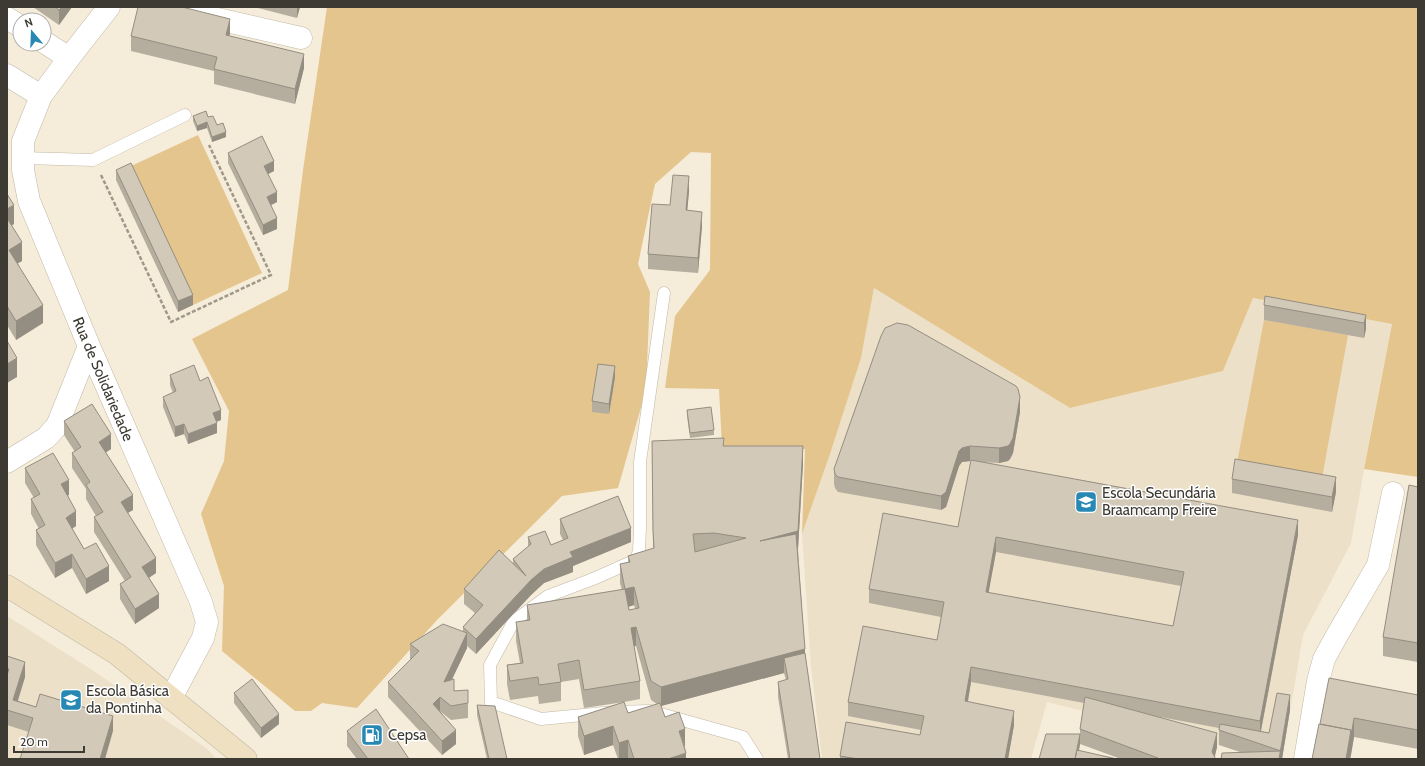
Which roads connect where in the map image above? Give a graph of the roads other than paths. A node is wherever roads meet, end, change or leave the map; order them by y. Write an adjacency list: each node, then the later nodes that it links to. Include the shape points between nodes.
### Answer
1 (109, 7): 5 (street, Rua de Solidariedade)
2 (165, 7): 3 (street)
3 (301, 38)
4 (52, 47): 5 (street)
5 (69, 58): 7 (street, Rua de Solidariedade)
6 (7, 74): 7 (street)
7 (41, 96): 9 (street, Rua de Solidariedade, via 23,141)
8 (185, 116): 9 (lane, via 93,160)
9 (23, 158): 11 (street, Rua de Solidariedade, via 29,201)
10 (664, 293): 19 (lane, via 640,462 640,528 636,560 548,596 514,621 490,665 491,702 541,718 650,711 743,737)
11 (89, 346): 12 (street, via 57,426 46,438); 17 (street, Rua de Solidariedade, via 201,602 207,622 203,638)
12 (7, 462)
13 (1393, 493): 15 (street, via 1378,565 1324,659)
14 (7, 586): 17 (main road, via 117,654)
15 (1318, 681): 16 (street); 20 (street)
16 (1341, 685)
17 (171, 698): 18 (main road)
18 (246, 759)
19 (757, 759)
20 (1305, 759)

